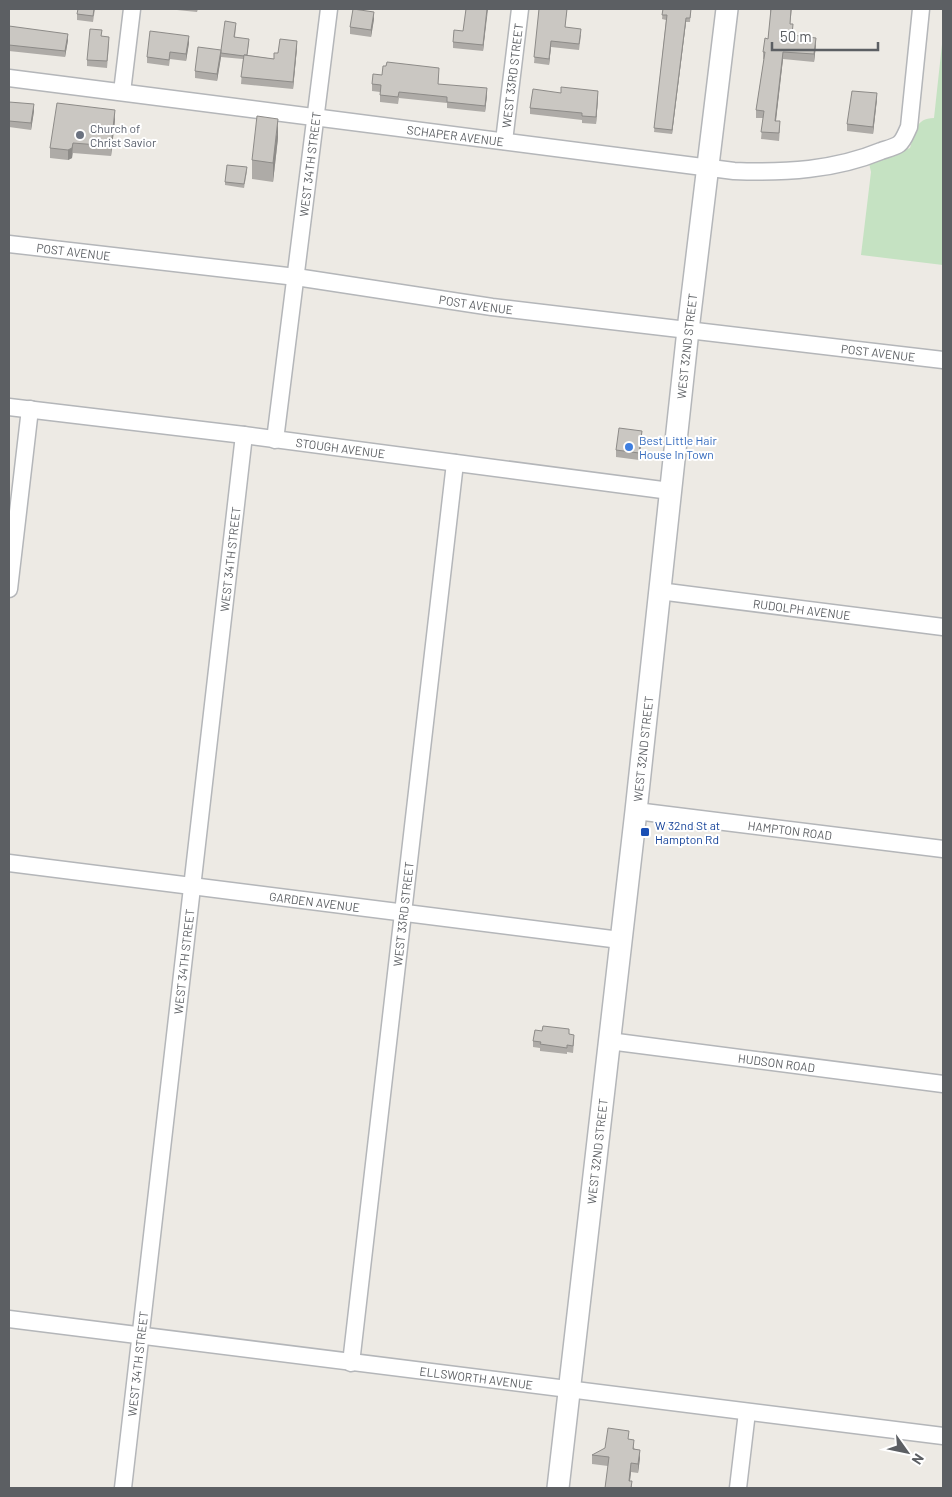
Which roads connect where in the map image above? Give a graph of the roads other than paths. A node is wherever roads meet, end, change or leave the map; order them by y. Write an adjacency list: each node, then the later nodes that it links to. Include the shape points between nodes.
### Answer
1 (132, 9): 7 (street)
2 (329, 9): 8 (street, WEST 34TH STREET)
3 (520, 9): 9 (street, WEST 33RD STREET)
4 (727, 9): 10 (street, WEST 32ND STREET)
5 (921, 9): 10 (street, SCHAPER AVENUE, via 909,127 899,144 830,167 763,172)
6 (9, 78): 7 (street, SCHAPER AVENUE)
7 (122, 92): 8 (street, SCHAPER AVENUE)
8 (315, 118): 9 (street, SCHAPER AVENUE); 12 (street, WEST 34TH STREET)
9 (504, 141): 10 (street, SCHAPER AVENUE)
10 (709, 167): 13 (street, WEST 32ND STREET)
11 (9, 244): 12 (street, POST AVENUE)
12 (296, 277): 13 (street, POST AVENUE); 18 (street, WEST 34TH STREET)
13 (688, 330): 14 (street, POST AVENUE); 20 (street, WEST 32ND STREET)
14 (943, 360)
15 (9, 407): 16 (street, STOUGH AVENUE)
16 (30, 409): 17 (street, STOUGH AVENUE); 21 (street)
17 (244, 435): 18 (street, STOUGH AVENUE); 27 (street, WEST 34TH STREET)
18 (275, 440): 19 (street, STOUGH AVENUE)
19 (456, 463): 20 (street, STOUGH AVENUE); 28 (street, WEST 33RD STREET)
20 (670, 491): 22 (street, WEST 32ND STREET)
21 (9, 588)
22 (660, 591): 23 (street, RUDOLPH AVENUE); 24 (street, WEST 32ND STREET)
23 (943, 627)
24 (636, 810): 25 (street, HAMPTON ROAD); 29 (street, WEST 32ND STREET)
25 (943, 849)
26 (9, 863): 27 (street, GARDEN AVENUE)
27 (191, 886): 28 (street, GARDEN AVENUE); 33 (street, WEST 34TH STREET)
28 (403, 911): 29 (street, GARDEN AVENUE); 34 (street, WEST 33RD STREET)
29 (620, 940): 30 (street, WEST 32ND STREET)
30 (609, 1041): 31 (street, HUDSON ROAD); 35 (street, WEST 32ND STREET)
31 (943, 1084)
32 (9, 1319): 33 (street, ELLSWORTH AVENUE)
33 (142, 1334): 34 (street, ELLSWORTH AVENUE); 38 (street, WEST 34TH STREET)
34 (350, 1363): 35 (street, ELLSWORTH AVENUE)
35 (570, 1391): 36 (street, ELLSWORTH AVENUE); 39 (street, WEST 32ND STREET)
36 (747, 1412): 37 (street, ELLSWORTH AVENUE); 40 (street)
37 (943, 1436)
38 (123, 1488)
39 (558, 1488)
40 (738, 1488)

